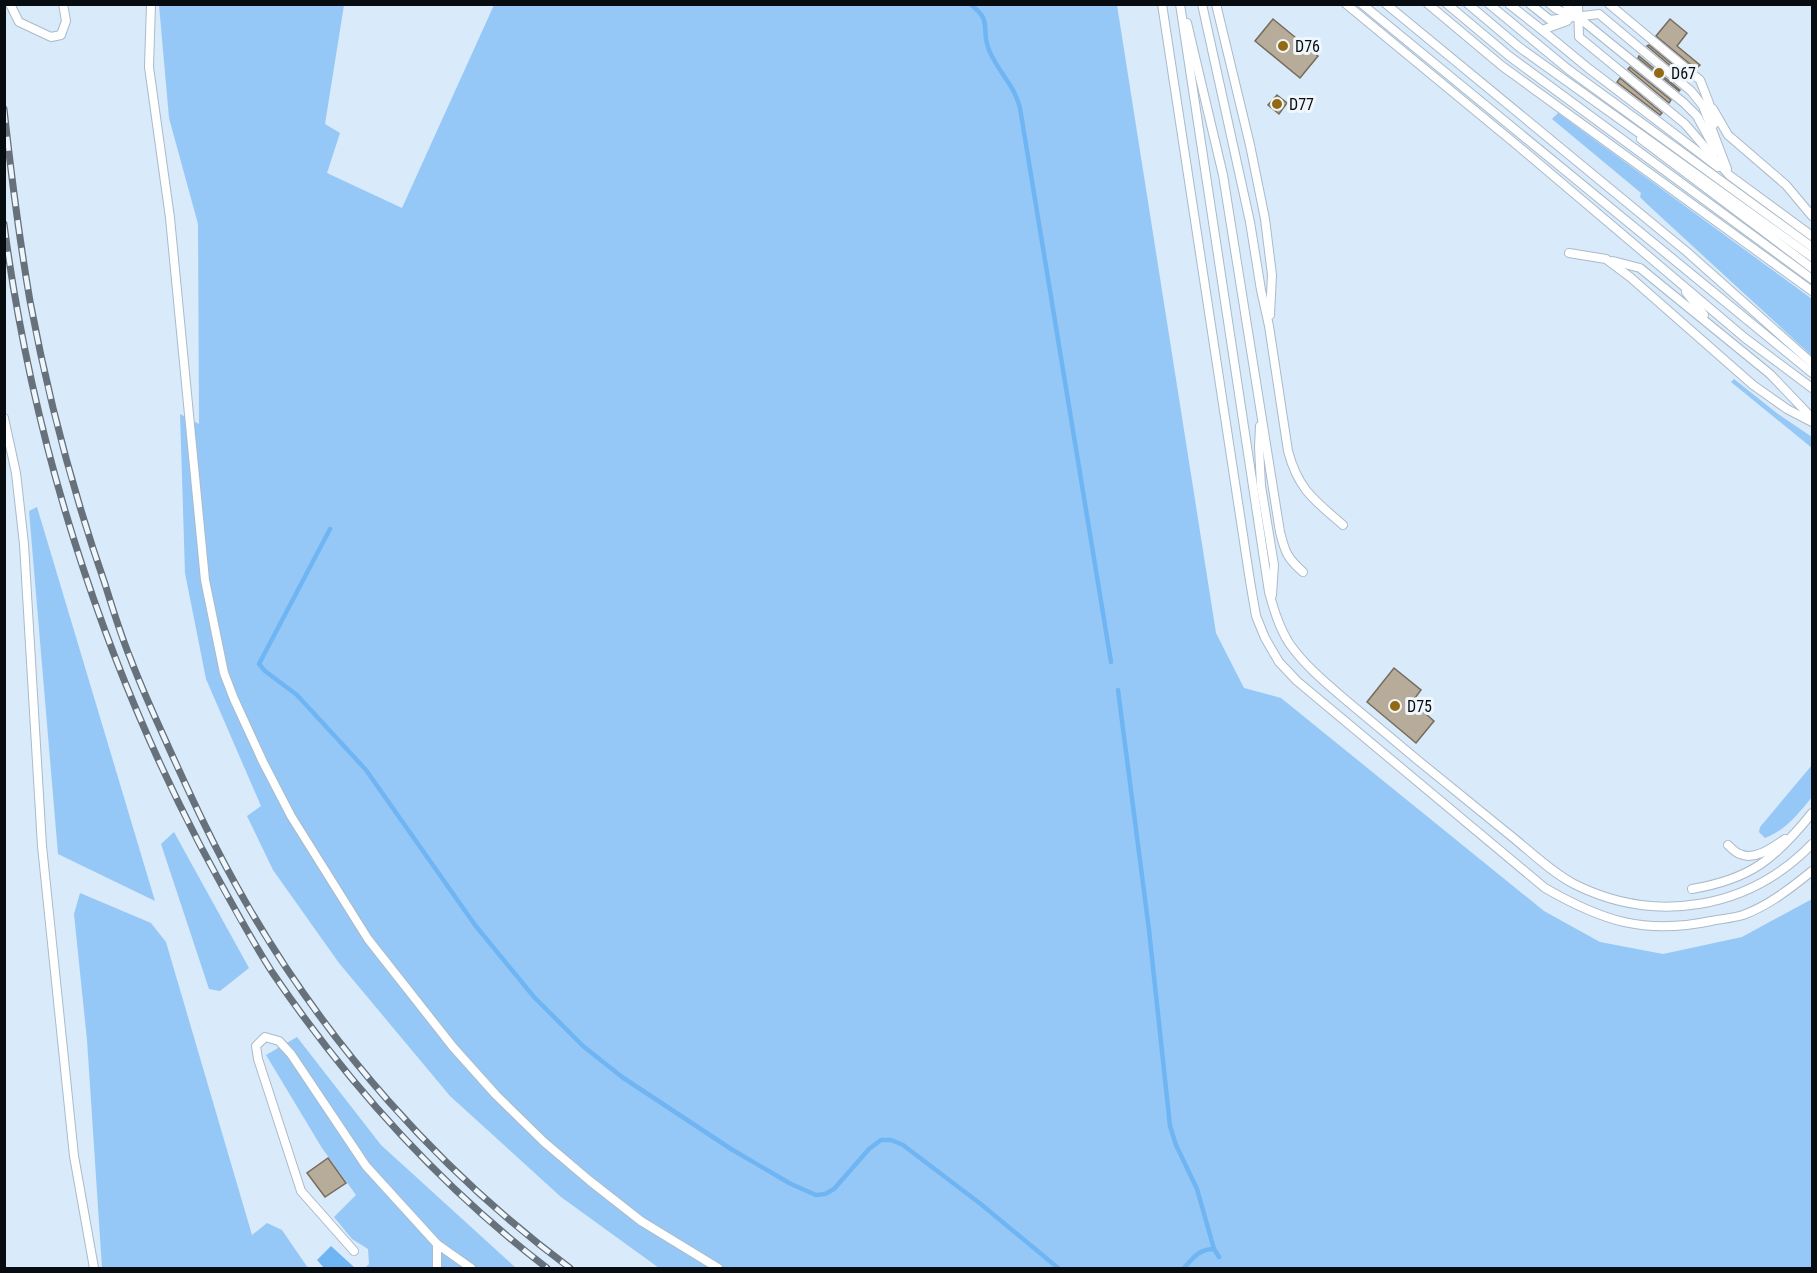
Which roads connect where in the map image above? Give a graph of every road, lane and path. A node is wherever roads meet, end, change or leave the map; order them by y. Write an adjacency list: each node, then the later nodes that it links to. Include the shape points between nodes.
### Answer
1 (10, 4): 2 (lane, via 19,22 51,37 61,34 66,21)
2 (63, 4)
3 (151, 4): 61 (lane, via 150,67 170,218 205,580 224,673 234,699 291,816 344,902 453,1047 544,1142 590,1181 642,1221)
4 (1162, 4): 54 (lane, via 1256,616 1279,662 1318,700 1545,888 1576,906 1646,927 1682,928 1743,915 1781,895)
5 (1181, 4): 44 (lane, via 1223,175); 49 (lane)
6 (1202, 4): 39 (lane, via 1240,171)
7 (1216, 4): 39 (lane, via 1265,219 1272,275)
8 (1346, 4): 36 (lane)
9 (1362, 4): 27 (lane)
10 (1368, 4): 27 (lane)
11 (1386, 4): 41 (lane, via 1687,252)
12 (1428, 4): 38 (lane, via 1502,66)
13 (1447, 4): 37 (lane, via 1509,56)
14 (1468, 4): 25 (lane)
15 (1489, 4): 31 (lane, via 1569,70)
16 (1509, 4): 24 (lane)
17 (1530, 4): 23 (lane, via 1550,20)
18 (1550, 4): 23 (lane)
19 (1566, 4): 23 (lane)
20 (1573, 4): 23 (lane)
21 (1578, 4): 23 (lane)
22 (1608, 4): 23 (lane); 26 (lane, via 1700,81)
23 (1578, 17): 24 (lane); 28 (lane, via 1697,116); 28 (lane, via 1579,37 1685,124); 28 (lane, via 1599,14 1691,91 1703,106)
24 (1542, 30): 28 (lane)
25 (1525, 50): 33 (lane); 35 (lane)
26 (1709, 103): 28 (lane); 29 (lane, via 1728,135 1786,185)
27 (1523, 136): 42 (lane)
28 (1729, 175): 30 (lane)
29 (1812, 216)
30 (1812, 236)
31 (1812, 247)
32 (1569, 253): 34 (lane)
33 (1812, 257)
34 (1606, 259): 40 (lane, via 1640,268); 46 (lane, via 1753,385 1787,409)
35 (1812, 268)
36 (1672, 275): 40 (lane); 43 (lane, via 1745,338)
37 (1812, 279)
38 (1812, 291)
39 (1269, 326): 47 (lane, via 1292,468 1307,493)
40 (1715, 328): 46 (lane, via 1770,374)
41 (1812, 363)
42 (1812, 373)
43 (1812, 388)
44 (1261, 409): 48 (lane, via 1285,552); 49 (lane, via 1261,486 1274,566)
45 (4, 418): 58 (lane, via 16,473 24,544 42,846 74,1156)
46 (1812, 420)
47 (1343, 525)
48 (1303, 572)
49 (1272, 603): 52 (lane, via 1288,642 1322,679 1554,871 1591,892 1644,905 1715,902 1783,871)
50 (1812, 813): 51 (lane)
51 (1794, 833): 53 (lane, via 1752,855 1740,855); 55 (lane, via 1757,868 1725,882)
52 (1812, 844)
53 (1728, 845)
54 (1812, 871)
55 (1692, 889)
56 (437, 1244): 57 (lane, via 366,1166 291,1054 279,1041 265,1037 256,1046 258,1059 301,1191); 59 (lane); 60 (lane)
57 (354, 1251)
58 (94, 1269)
59 (437, 1269)
60 (471, 1269)
61 (718, 1269)

